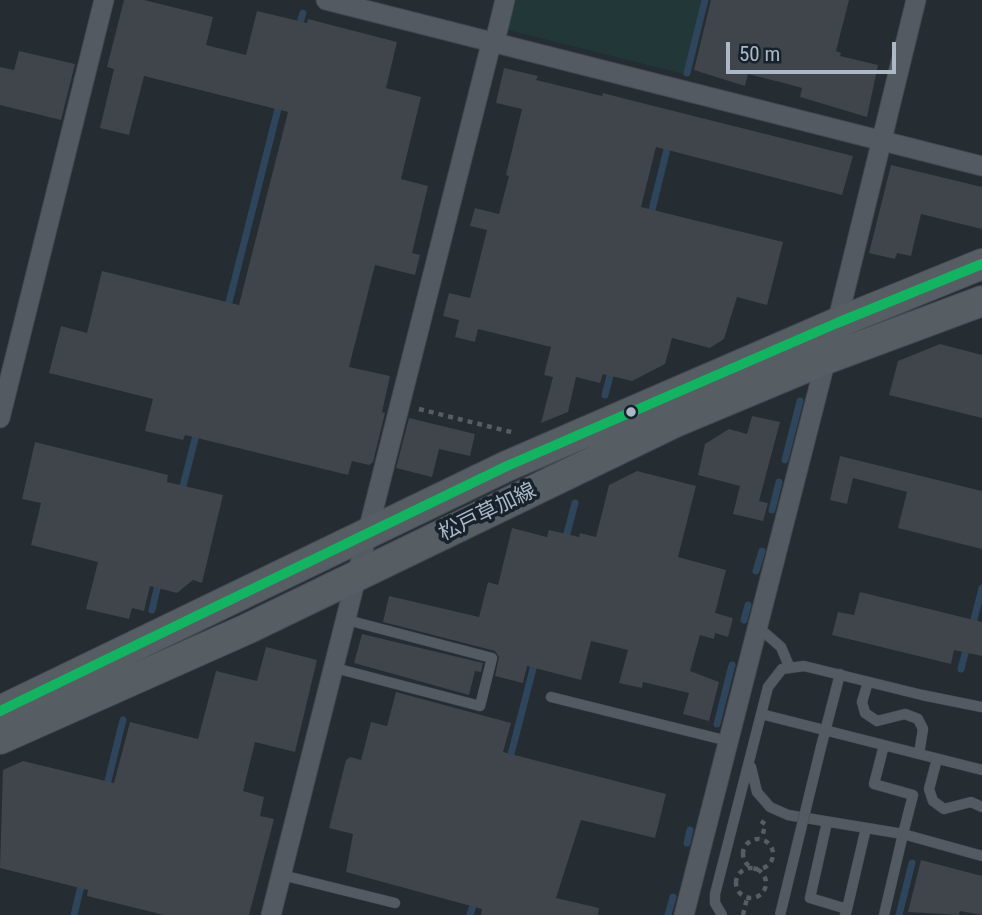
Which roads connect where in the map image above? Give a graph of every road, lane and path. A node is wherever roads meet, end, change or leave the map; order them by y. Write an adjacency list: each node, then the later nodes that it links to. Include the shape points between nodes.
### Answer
1 (104, 0): 13 (street)
2 (326, 0): 5 (street)
3 (505, 0): 5 (street)
4 (916, 0): 6 (street)
5 (493, 40): 6 (street); 12 (street)
6 (882, 140): 7 (street); 10 (street)
7 (982, 166)
8 (982, 264): 10 (main road, 松戸草加線)
9 (982, 301): 11 (main road, 松戸草加線)
10 (837, 323): 15 (main road, 松戸草加線)
11 (826, 359): 16 (main road, 松戸草加線, via 673,423); 18 (street)
12 (401, 404): 14 (path); 15 (street)
13 (0, 418)
14 (521, 435)
15 (370, 530): 16 (street); 25 (main road, 松戸草加線)
16 (359, 575): 17 (street); 28 (main road, 松戸草加線)
17 (347, 620): 20 (street); 20 (lane, via 492,658 480,706)
18 (757, 627): 19 (lane, via 781,647); 29 (street)
19 (789, 666): 21 (lane); 26 (lane, via 773,677)
20 (335, 668): 43 (street)
21 (839, 674): 22 (lane); 27 (lane)
22 (867, 681): 24 (lane); 32 (lane, via 862,702 865,713 877,721 905,714 918,719 923,729)
23 (551, 696): 29 (lane)
24 (982, 706)
25 (0, 711)
26 (761, 714): 27 (lane); 31 (lane)
27 (826, 730): 30 (lane); 51 (lane, bridge)
28 (0, 739)
29 (728, 741): 48 (street)
30 (884, 745): 32 (lane); 39 (lane, via 874,784 913,795)
31 (751, 753): 37 (lane, via 750,773 757,792 770,807); 49 (lane, via 715,894)
32 (919, 754): 33 (lane)
33 (937, 758): 34 (lane); 35 (lane, via 929,789 933,801 944,809 971,802)
34 (982, 770)
35 (982, 807)
36 (756, 817): 40 (path, via 765,824)
37 (827, 822): 38 (lane); 46 (lane, via 810,898)
38 (866, 828): 39 (lane); 46 (lane)
39 (903, 834): 41 (lane); 52 (lane)
40 (762, 839): 42 (path, via 748,842 744,850 744,860); 42 (path, via 771,845 772,860 765,868)
41 (982, 855)
42 (754, 868): 44 (path, via 740,872 736,880 736,890); 44 (path, via 763,874 765,889 758,897)
43 (282, 875): 45 (lane); 47 (street)
44 (747, 898): 50 (path)
45 (395, 903)
46 (846, 912)
47 (271, 915)
48 (684, 915)
49 (722, 915)
50 (743, 915)
51 (780, 915)
52 (884, 915)

